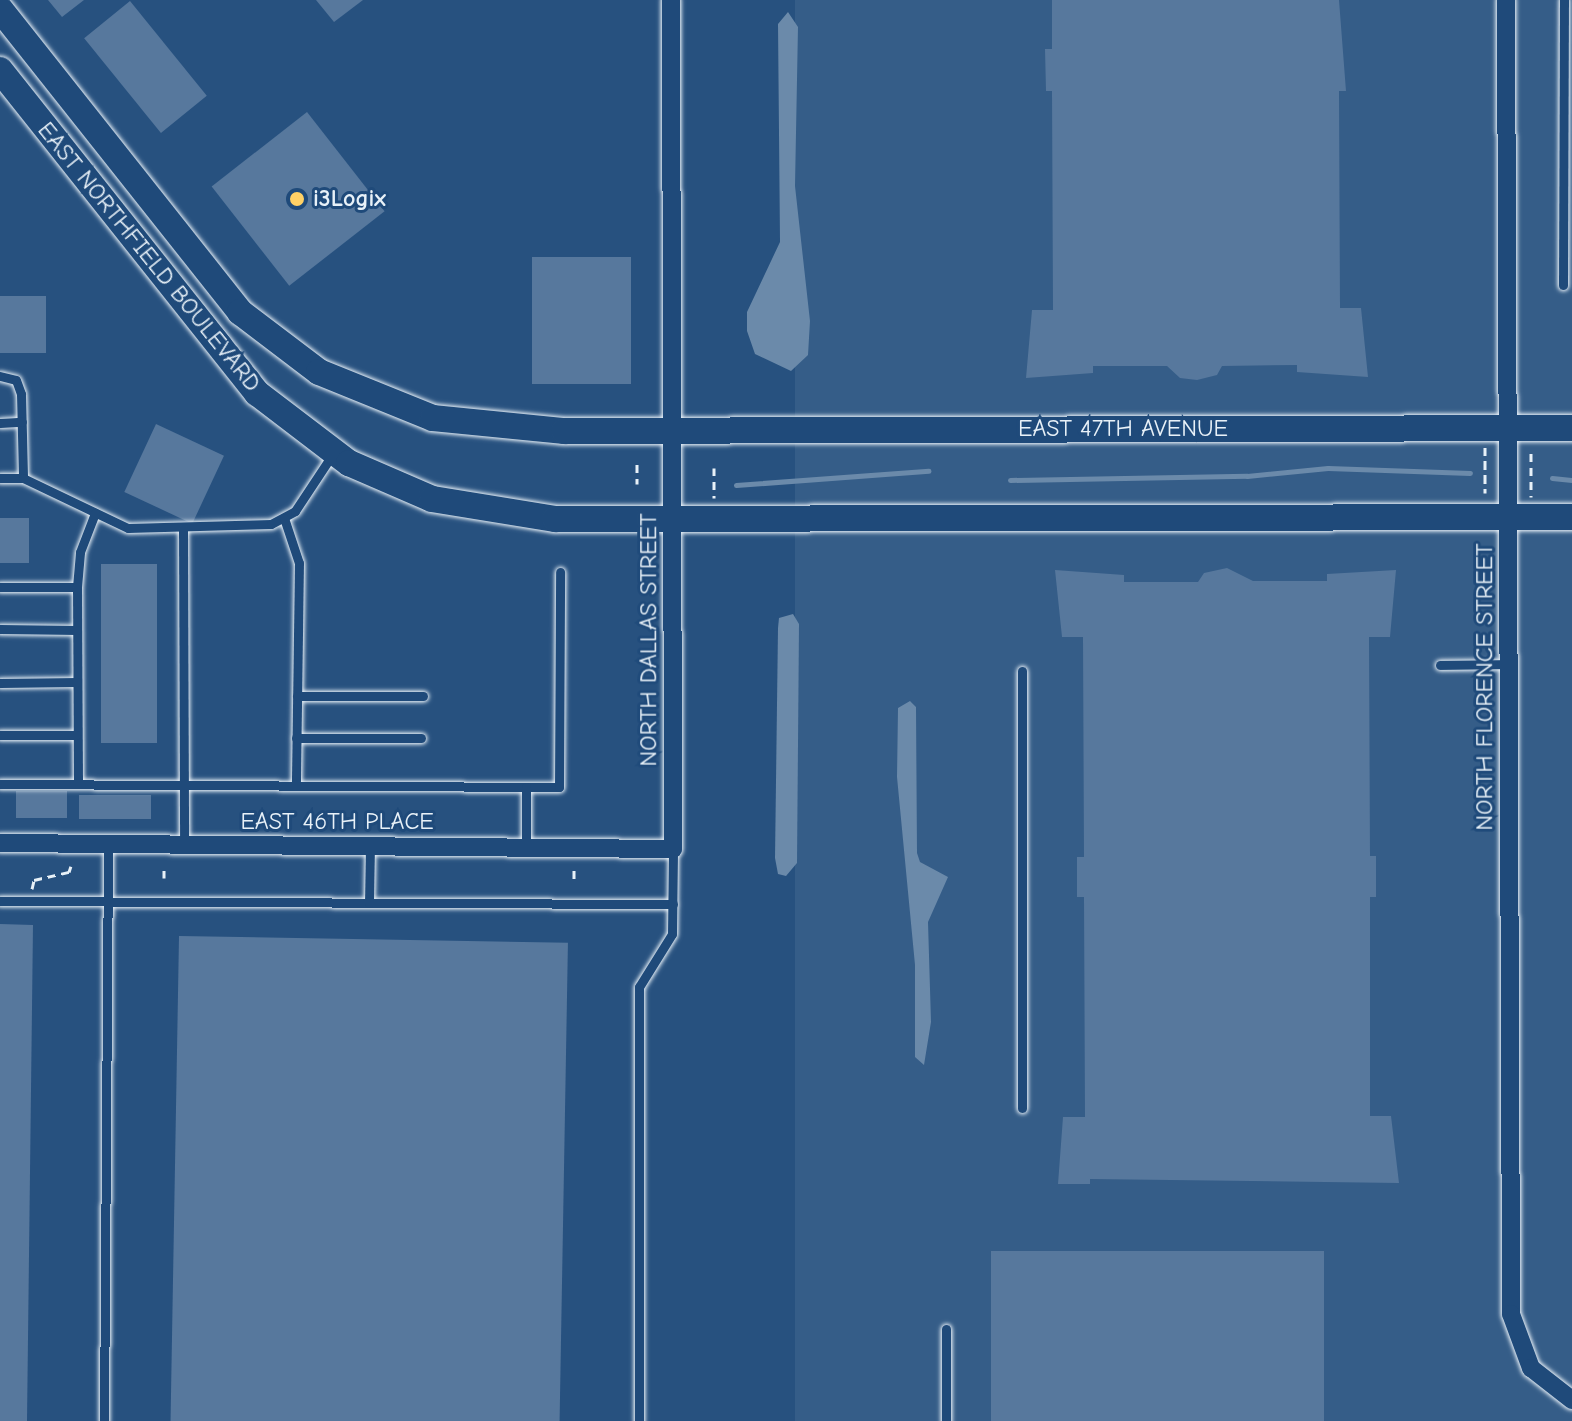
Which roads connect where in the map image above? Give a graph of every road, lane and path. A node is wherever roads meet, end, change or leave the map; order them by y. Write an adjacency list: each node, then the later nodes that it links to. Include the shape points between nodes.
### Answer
1 (671, 0): 12 (street, NORTH DALLAS STREET)
2 (1506, 0): 10 (street, NORTH FLORENCE STREET)
3 (1564, 0): 6 (lane)
4 (0, 9): 12 (main road, EAST NORTHFIELD BOULEVARD, via 211,282 254,325 310,367 382,402 457,424)
5 (0, 70): 14 (main road, EAST NORTHFIELD BOULEVARD, via 236,371)
6 (1563, 285)
7 (0, 376): 8 (lane, via 16,380)
8 (22, 422): 9 (lane); 19 (lane)
9 (0, 423)
10 (1508, 428): 11 (main road, EAST 47TH AVENUE); 12 (main road, EAST 47TH AVENUE); 27 (street, NORTH FLORENCE STREET)
11 (1572, 428)
12 (673, 431): 28 (street, NORTH DALLAS STREET)
13 (1485, 444): 21 (path)
14 (333, 453): 26 (lane); 28 (main road, EAST NORTHFIELD BOULEVARD, via 376,478 480,511 555,519)
15 (1531, 453): 23 (path)
16 (637, 464): 20 (path)
17 (714, 468): 22 (path)
18 (0, 478): 19 (lane)
19 (23, 478): 24 (lane)
20 (637, 484)
21 (1485, 493)
22 (714, 498)
23 (1531, 501)
24 (95, 513): 29 (lane, via 128,528); 32 (lane, via 80,552)
25 (1572, 517): 27 (main road)
26 (284, 518): 29 (lane); 40 (lane, via 299,563)
27 (1508, 518): 28 (main road); 35 (street, NORTH FLORENCE STREET)
28 (674, 519): 56 (street, NORTH DALLAS STREET)
29 (183, 528): 46 (lane)
30 (560, 572): 50 (lane, via 559,787)
31 (0, 587): 32 (lane)
32 (77, 587): 34 (lane)
33 (0, 629): 34 (lane)
34 (77, 630): 38 (lane)
35 (1510, 664): 36 (lane); 69 (street, NORTH FLORENCE STREET, via 1511,1314 1531,1368)
36 (1440, 665)
37 (1022, 671): 67 (lane)
38 (77, 682): 39 (lane); 43 (lane)
39 (0, 683)
40 (297, 696): 41 (lane); 44 (lane)
41 (423, 696)
42 (0, 735): 43 (lane)
43 (76, 735): 47 (lane)
44 (296, 738): 45 (lane); 48 (lane)
45 (421, 738)
46 (184, 782): 47 (lane); 48 (lane); 53 (lane)
47 (78, 783): 49 (lane)
48 (296, 783): 50 (lane)
49 (0, 784)
50 (526, 787): 55 (lane)
51 (0, 843): 52 (street, EAST 46TH PLACE)
52 (108, 844): 53 (street, EAST 46TH PLACE); 64 (lane)
53 (184, 845): 54 (street, EAST 46TH PLACE)
54 (370, 846): 55 (street, EAST 46TH PLACE); 65 (lane)
55 (526, 848): 56 (street, EAST 46TH PLACE)
56 (673, 849): 66 (lane)
57 (71, 866): 62 (path, via 69,872 34,880)
58 (164, 867): 60 (path)
59 (574, 870): 61 (path)
60 (164, 878)
61 (574, 881)
62 (32, 891)
63 (0, 901): 64 (lane)
64 (108, 901): 65 (lane); 70 (lane)
65 (369, 903): 66 (lane)
66 (673, 904): 71 (lane, via 672,934 639,987)
67 (1022, 1108)
68 (946, 1329): 72 (lane)
69 (1572, 1400)
70 (104, 1421)
71 (639, 1421)
72 (946, 1421)

